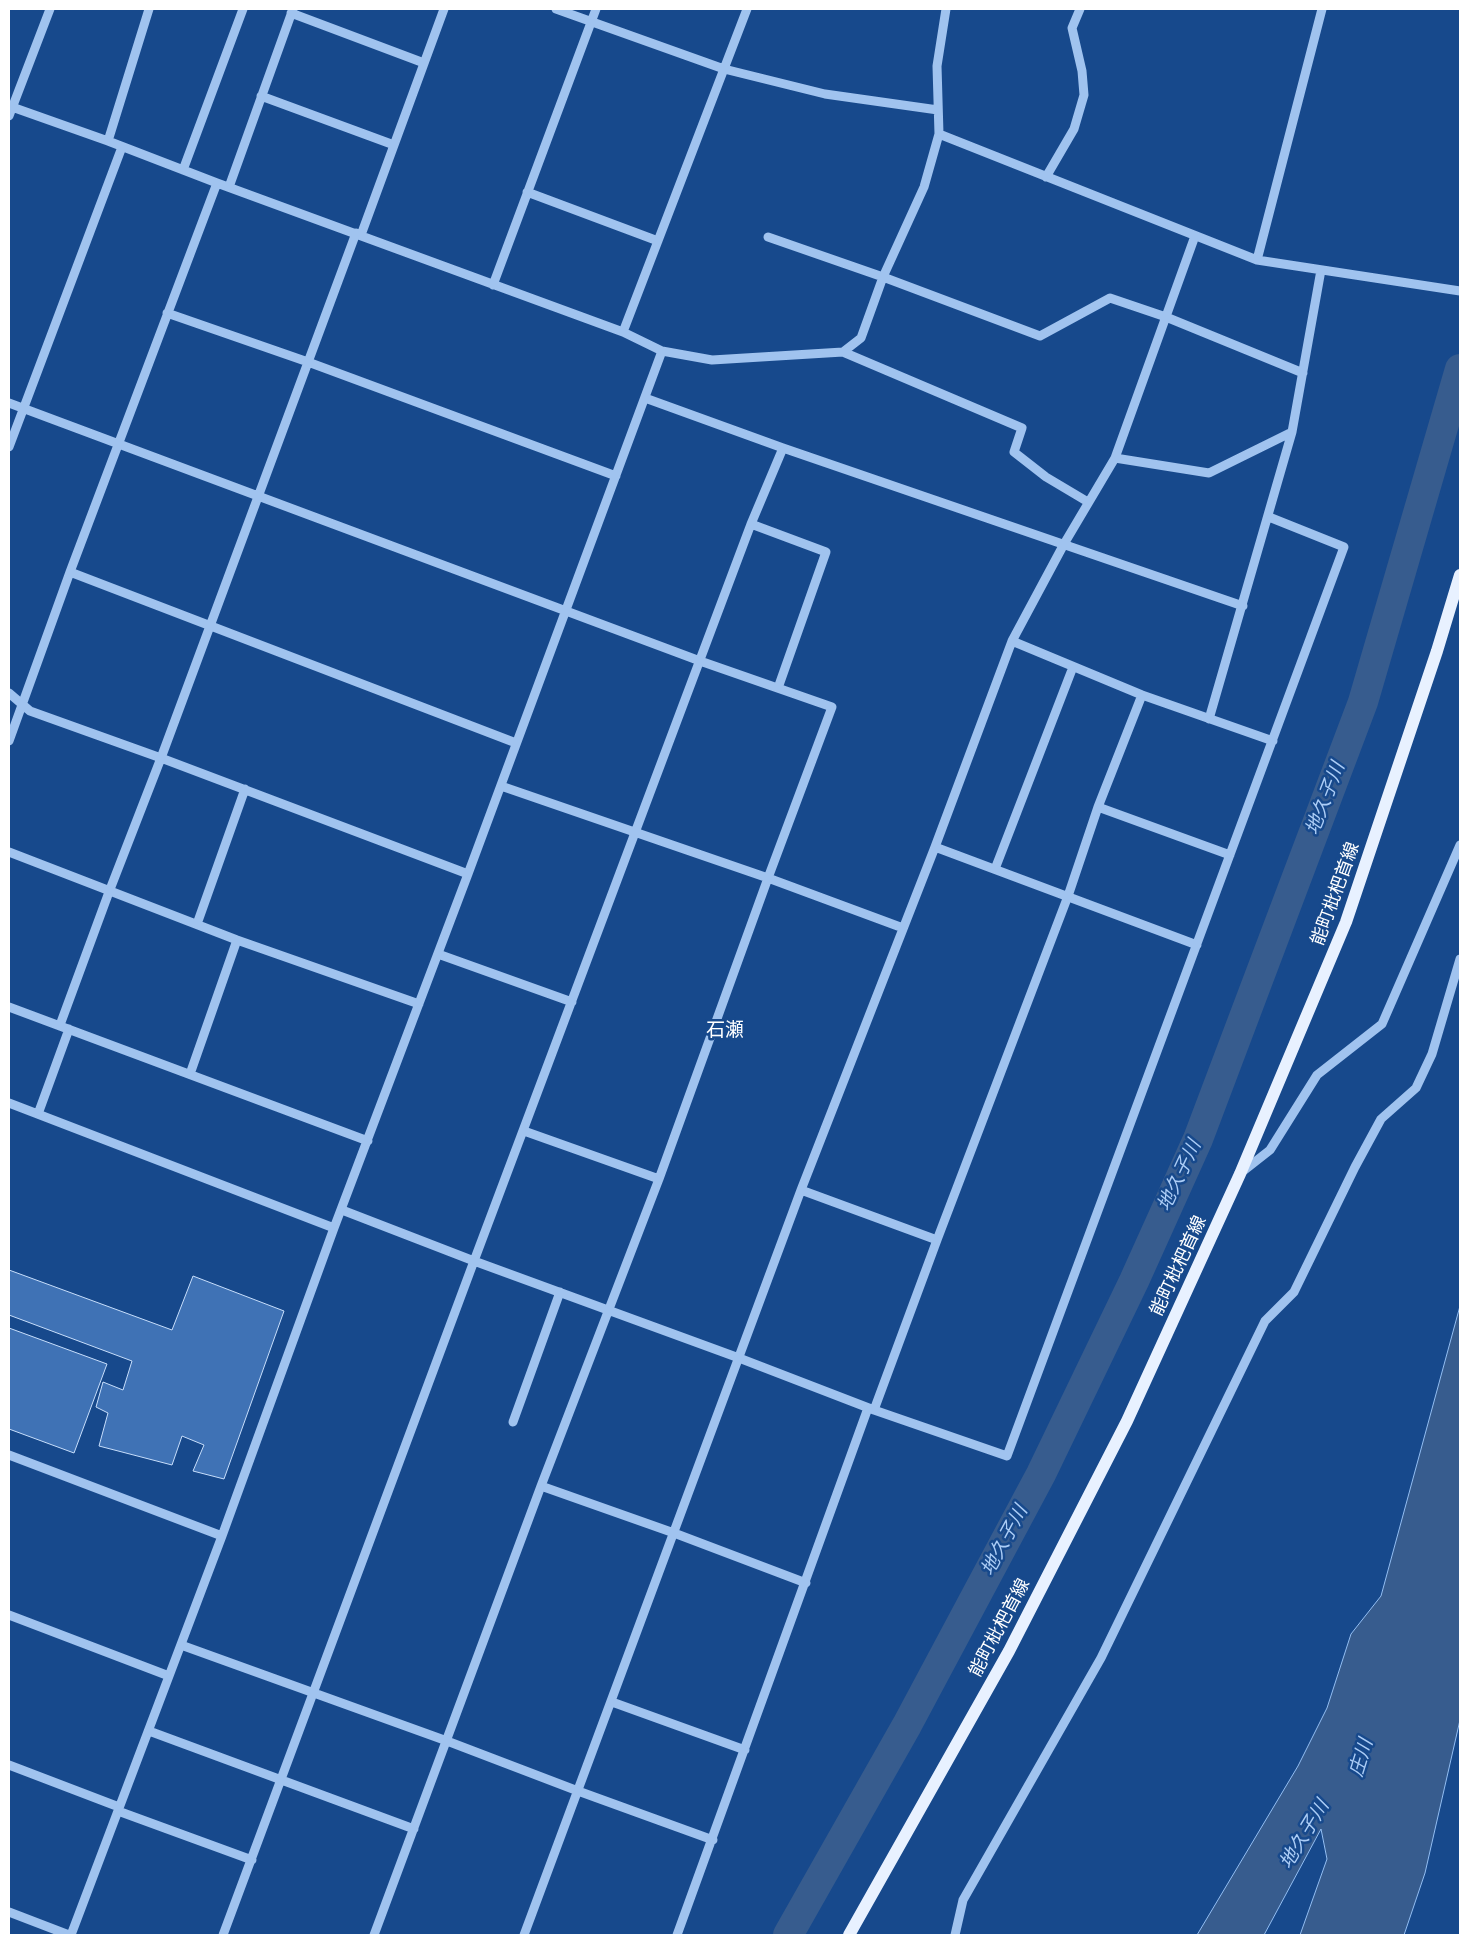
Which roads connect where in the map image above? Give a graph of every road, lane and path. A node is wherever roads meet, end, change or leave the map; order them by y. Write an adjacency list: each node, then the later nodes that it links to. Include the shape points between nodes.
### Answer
1 (50, 9): 16 (street)
2 (148, 9): 20 (street)
3 (243, 9): 23 (street)
4 (444, 9): 13 (street)
5 (556, 9): 12 (street)
6 (596, 9): 12 (street)
7 (746, 9): 14 (street)
8 (946, 9): 17 (street, via 937,66)
9 (1080, 9): 24 (street, via 1072,28 1084,95 1074,129)
10 (1322, 9): 32 (street)
11 (292, 11): 13 (street); 15 (street)
12 (591, 22): 14 (street); 27 (street)
13 (424, 63): 21 (street)
14 (724, 69): 17 (street, via 825,94); 31 (street)
15 (261, 96): 21 (street); 26 (street)
16 (12, 107): 18 (street); 20 (street)
17 (938, 110): 19 (street)
18 (9, 116)
19 (938, 134): 24 (street); 34 (street, via 924,187)
20 (108, 141): 22 (street)
21 (394, 145): 28 (street)
22 (122, 147): 23 (street); 46 (street)
23 (183, 170): 25 (street)
24 (1046, 177): 29 (street)
25 (218, 183): 26 (street); 37 (street)
26 (229, 187): 28 (street)
27 (528, 192): 31 (street); 35 (street)
28 (358, 234): 35 (street); 42 (street)
29 (1195, 236): 32 (street); 38 (street)
30 (768, 237): 34 (street)
31 (658, 241): 39 (street)
32 (1257, 260): 33 (street)
33 (1321, 270): 36 (street); 43 (street)
34 (883, 277): 38 (street, via 1040,336 1110,298); 41 (street, via 861,338)
35 (493, 285): 39 (street)
36 (1460, 292)
37 (167, 313): 42 (street); 48 (street)
38 (1166, 318): 43 (street); 51 (street)
39 (623, 332): 40 (street)
40 (662, 351): 41 (street, via 712,360); 44 (street)
41 (842, 352): 54 (street, via 1022,428 1014,452 1046,477)
42 (308, 362): 52 (street); 53 (street)
43 (1303, 373): 47 (street)
44 (645, 398): 50 (street); 52 (street)
45 (9, 403): 46 (street)
46 (23, 408): 48 (street); 49 (street)
47 (1292, 432): 51 (street, via 1209,473); 55 (street)
48 (118, 444): 53 (street); 58 (street)
49 (9, 447)
50 (782, 448): 56 (street); 57 (street)
51 (1115, 458): 54 (street)
52 (616, 476): 61 (street)
53 (258, 496): 61 (street); 62 (street)
54 (1088, 502): 57 (street)
55 (1269, 517): 60 (street); 72 (street, via 1344,547)
56 (751, 524): 64 (street); 66 (street, via 826,552)
57 (1064, 544): 60 (street); 63 (street)
58 (70, 572): 62 (street); 69 (street)
59 (1460, 575): 103 (main road, 能町枇杷首線, via 1346,922)
60 (1243, 606): 70 (street)
61 (566, 611): 64 (street); 73 (street)
62 (209, 627): 73 (street); 74 (street)
63 (1012, 641): 65 (street); 80 (street)
64 (700, 660): 66 (street); 78 (street)
65 (1073, 667): 68 (street); 83 (street)
66 (778, 688): 85 (street, via 832,707)
67 (9, 694): 69 (street)
68 (1142, 696): 70 (street); 77 (street)
69 (22, 704): 71 (street); 74 (street, via 30,711)
70 (1209, 719): 72 (street)
71 (9, 741)
72 (1273, 741): 82 (street)
73 (516, 743): 75 (street)
74 (161, 758): 76 (street); 86 (street)
75 (501, 786): 78 (street); 84 (street)
76 (245, 790): 84 (street); 88 (street)
77 (1098, 807): 82 (street); 87 (street)
78 (635, 832): 85 (street); 94 (street)
79 (1460, 846): 103 (street, via 1382,1024 1316,1075 1270,1150)
80 (935, 847): 83 (street); 89 (street)
81 (9, 852): 86 (street)
82 (1230, 855): 91 (street)
83 (995, 869): 87 (street)
84 (468, 874): 92 (street)
85 (768, 878): 89 (street); 104 (street)
86 (109, 892): 88 (street); 97 (street)
87 (1068, 896): 91 (street); 108 (street)
88 (197, 924): 90 (street)
89 (903, 928): 105 (street)
90 (237, 940): 95 (street); 98 (street)
91 (1197, 944): 113 (street, via 1007,1456)
92 (438, 954): 94 (street); 95 (street)
93 (1460, 958): 142 (street, via 1432,1054 1416,1088 1381,1119 1294,1292 1264,1321 1101,1658 963,1900)
94 (572, 1002): 101 (street)
95 (419, 1004): 102 (street)
96 (9, 1007): 97 (street)
97 (64, 1027): 98 (street); 100 (street)
98 (190, 1074): 102 (street)
99 (9, 1103): 100 (street)
100 (38, 1114): 107 (street)
101 (524, 1131): 104 (street); 109 (street)
102 (368, 1141): 106 (street)
103 (1240, 1174): 141 (main road, 能町枇杷首線, via 1127,1421 1009,1651)
104 (659, 1179): 111 (street)
105 (802, 1190): 108 (street); 112 (street)
106 (342, 1210): 107 (street); 109 (street)
107 (334, 1228): 118 (street)
108 (937, 1240): 113 (street)
109 (474, 1261): 110 (street); 123 (street)
110 (560, 1292): 111 (street); 114 (street)
111 (608, 1309): 112 (street); 116 (street)
112 (739, 1358): 113 (street); 117 (street)
113 (871, 1409): 119 (street)
114 (512, 1422)
115 (9, 1455): 118 (street)
116 (541, 1486): 117 (street); 126 (street)
117 (674, 1533): 119 (street); 124 (street)
118 (222, 1536): 121 (street)
119 (806, 1583): 127 (street)
120 (9, 1615): 122 (street)
121 (181, 1645): 122 (street); 123 (street)
122 (169, 1676): 125 (street)
123 (314, 1694): 126 (street); 129 (street)
124 (612, 1702): 127 (street); 130 (street)
125 (148, 1731): 129 (street); 131 (street)
126 (447, 1741): 130 (street); 132 (street)
127 (745, 1750): 133 (street)
128 (9, 1765): 131 (street)
129 (282, 1781): 132 (street); 134 (street)
130 (578, 1792): 133 (street); 139 (street)
131 (119, 1809): 134 (street); 136 (street)
132 (414, 1829): 138 (street)
133 (713, 1840): 140 (street)
134 (252, 1860): 137 (street)
135 (9, 1912): 136 (street)
136 (70, 1935)
137 (224, 1935)
138 (374, 1935)
139 (524, 1935)
140 (677, 1935)
141 (849, 1935)
142 (955, 1935)

